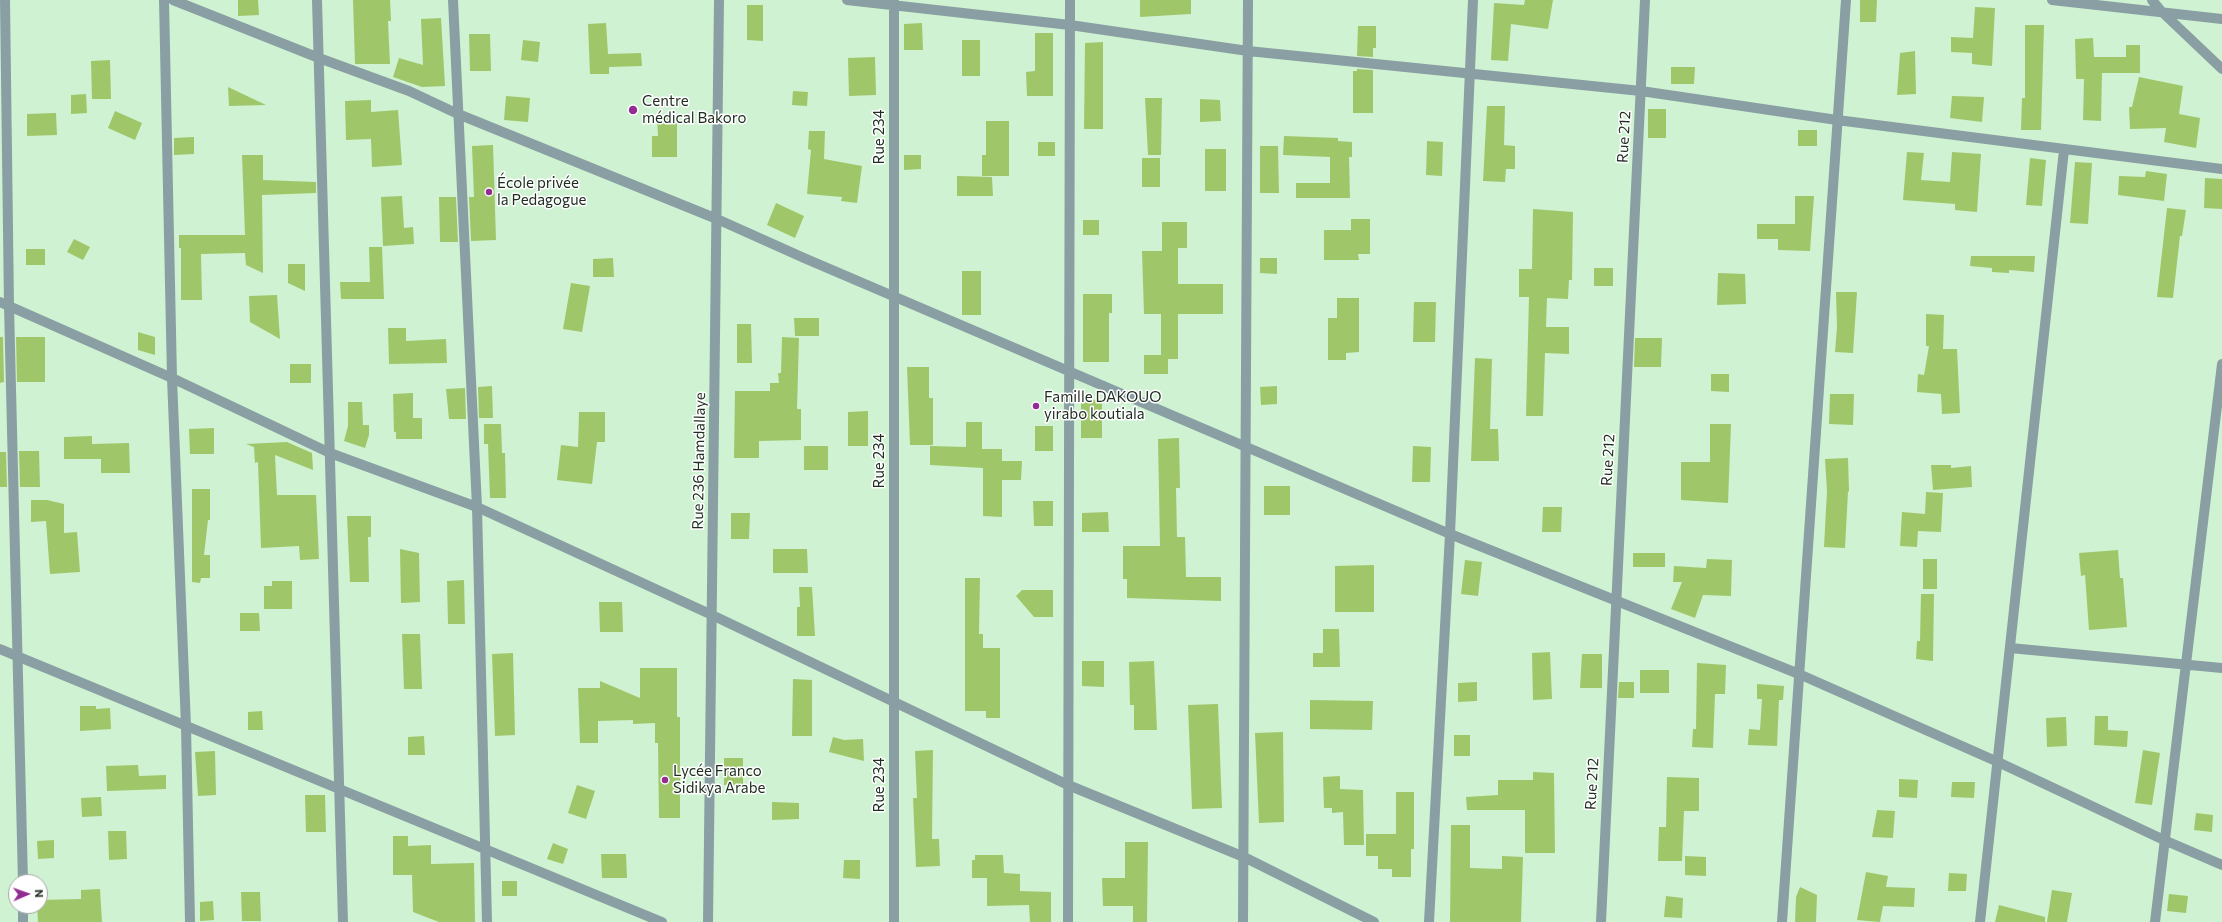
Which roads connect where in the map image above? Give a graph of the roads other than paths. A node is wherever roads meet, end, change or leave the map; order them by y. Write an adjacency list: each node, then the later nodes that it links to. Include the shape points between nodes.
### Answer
1 (6, 0): 30 (street)
2 (164, 0): 33 (street)
3 (173, 0): 20 (street)
4 (317, 0): 20 (street)
5 (453, 0): 24 (street)
6 (719, 0): 28 (street, Rue 236 Hamdallaye)
7 (847, 0): 15 (street)
8 (1070, 0): 18 (street)
9 (1248, 0): 19 (street)
10 (1473, 0): 22 (street)
11 (1645, 0): 23 (street, Rue 212)
12 (1846, 0): 25 (street)
13 (2052, 0): 16 (street)
14 (2152, 0): 16 (street)
15 (894, 3): 18 (street); 29 (street, Rue 234)
16 (2161, 11): 17 (street); 21 (street)
17 (2222, 19)
18 (1070, 25): 19 (street); 32 (street)
19 (1248, 51): 22 (street); 34 (street)
20 (319, 58): 24 (street, via 409,91); 35 (street)
21 (2222, 69)
22 (1471, 75): 23 (street); 37 (street)
23 (1641, 91): 25 (street); 38 (street, Rue 212)
24 (458, 114): 28 (street); 36 (street)
25 (1837, 120): 26 (street); 45 (street)
26 (2064, 150): 27 (street); 40 (street)
27 (2222, 169)
28 (717, 218): 29 (street); 39 (street, Rue 236 Hamdallaye)
29 (894, 297): 32 (street); 46 (street, Rue 234)
30 (4, 304): 33 (street); 42 (street)
31 (2222, 364): 43 (street)
32 (1069, 371): 34 (street); 49 (street)
33 (172, 378): 35 (street); 47 (street)
34 (1246, 446): 37 (street); 53 (street)
35 (330, 453): 36 (street); 50 (street)
36 (476, 507): 39 (street); 52 (street)
37 (1450, 534): 38 (street); 65 (street)
38 (1616, 602): 45 (street); 66 (street, Rue 212)
39 (712, 615): 46 (street); 60 (street, Rue 236 Hamdallaye)
40 (2010, 648): 43 (street); 48 (street)
41 (0, 649): 42 (street)
42 (18, 656): 47 (street); 55 (street)
43 (2185, 664): 44 (street); 51 (street)
44 (2222, 668)
45 (1799, 674): 48 (street); 67 (street)
46 (894, 701): 49 (street); 61 (street, Rue 234)
47 (186, 726): 50 (street); 56 (street)
48 (1998, 762): 51 (street); 68 (street)
49 (1068, 785): 53 (street); 62 (street)
50 (339, 790): 52 (street); 57 (street)
51 (2164, 840): 54 (street); 69 (street)
52 (484, 848): 58 (street); 59 (street)
53 (1244, 858): 63 (street); 64 (street)
54 (2222, 865)
55 (22, 874)
56 (190, 922)
57 (342, 922)
58 (487, 922)
59 (662, 922)
60 (708, 922)
61 (894, 922)
62 (1068, 922)
63 (1243, 922)
64 (1374, 922)
65 (1429, 922)
66 (1601, 922)
67 (1782, 922)
68 (1980, 922)
69 (2155, 922)

